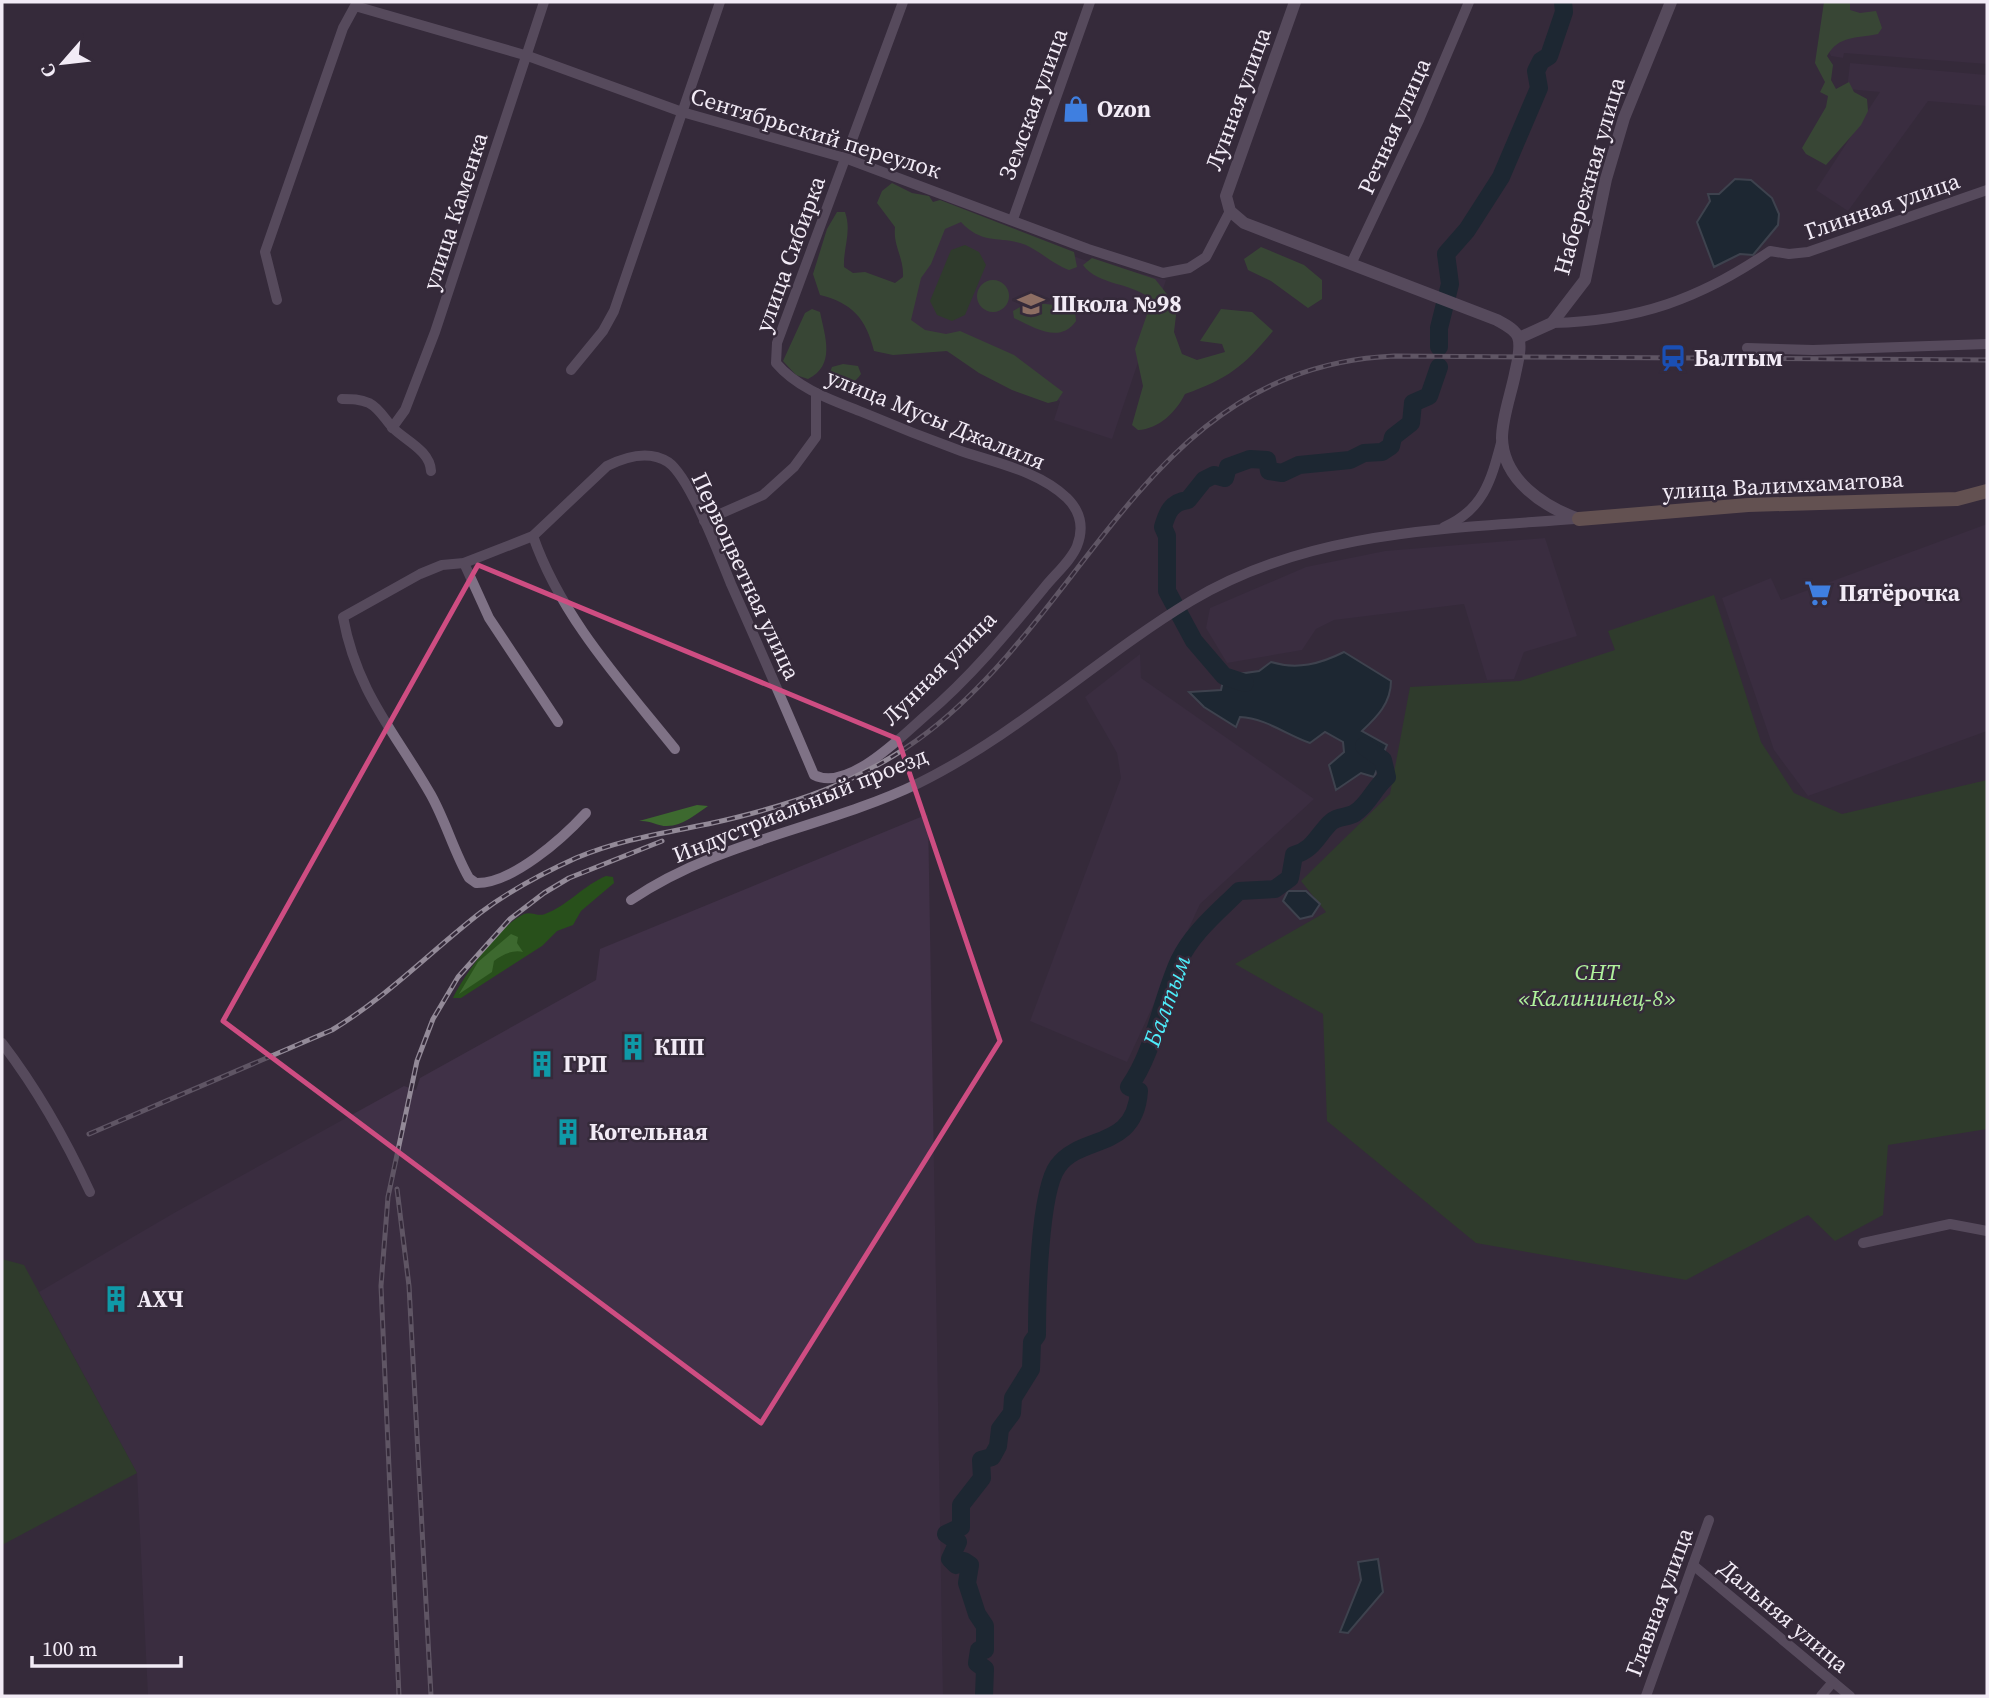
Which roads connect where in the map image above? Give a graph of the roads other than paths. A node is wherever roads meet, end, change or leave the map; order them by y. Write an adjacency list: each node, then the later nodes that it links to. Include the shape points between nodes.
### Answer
1 (544, 2): 9 (street, улица Каменка)
2 (720, 2): 10 (street)
3 (903, 2): 11 (street, улица Сибирка)
4 (1090, 2): 14 (street, Земская улица)
5 (1295, 2): 13 (street, Лунная улица, via 1226,196)
6 (1469, 2): 15 (street, Речная улица)
7 (1671, 2): 17 (street, Набережная улица, via 1624,118 1585,281)
8 (354, 4): 9 (street, Сентябрьский переулок); 16 (street, via 265,252)
9 (528, 56): 10 (street, Сентябрьский переулок); 25 (street, улица Каменка, via 435,332 405,410)
10 (682, 112): 11 (street, Сентябрьский переулок); 22 (street, via 614,311)
11 (845, 158): 14 (street, Сентябрьский переулок); 21 (street, улица Сибирка, via 777,343)
12 (1987, 190): 17 (street, Глинная улица, via 1808,252 1770,251 1719,284 1662,307)
13 (1230, 211): 14 (street, Сентябрьский переулок, via 1206,257 1189,268 1163,273); 15 (street, via 1244,223)
14 (1013, 219)
15 (1351, 264): 18 (street, via 1497,320)
16 (277, 300)
17 (1552, 323): 18 (street, Набережная улица)
18 (1519, 338): 26 (street)
19 (1987, 344): 20 (street)
20 (1747, 348)
21 (776, 363): 23 (street, улица Мусы Джалиля)
22 (571, 370)
23 (816, 393): 29 (street, улица Мусы Джалиля, via 1034,476 1067,498); 31 (street, via 816,437 794,467 763,495)
24 (342, 399): 25 (street, via 372,404)
25 (393, 428): 27 (street, via 416,446)
26 (1502, 438): 30 (street, via 1511,465 1529,491 1556,511); 32 (street, via 1484,497 1459,520)
27 (430, 471)
28 (1987, 491): 30 (main road, улица Валимхаматова, via 1957,499 1748,505)
29 (1079, 513): 37 (street, Лунная улица, via 1076,549 951,693 876,758 852,772 823,779)
30 (1579, 519): 32 (street, Индустриальный проезд)
31 (704, 521): 33 (street, Первоцветная улица, via 676,469 666,460 633,456 607,466); 37 (street, Первоцветная улица)
32 (1437, 529): 39 (street, Индустриальный проезд, via 1301,553 1194,599 994,741 917,783 697,865)
33 (533, 536): 34 (street, Первоцветная улица); 36 (street, via 545,570 612,674)
34 (464, 563): 35 (street, via 489,618); 38 (street, Первоцветная улица, via 442,565 421,574 343,617 349,650 365,688 446,821 465,871 476,883 493,880 546,852)
35 (558, 722)
36 (676, 749)
37 (814, 775)
38 (586, 813)
39 (631, 900)
40 (2, 1042): 41 (street, via 61,1130)
41 (90, 1192)
42 (1987, 1231): 43 (street, via 1950,1224)
43 (1863, 1242)
44 (1709, 1520): 45 (street, Главная улица)
45 (1693, 1565): 46 (street, Дальняя улица); 47 (street, Главная улица)
46 (1833, 1682): 48 (street); 49 (street, Дальняя улица)
47 (1646, 1696)
48 (1821, 1696)
49 (1850, 1696)

